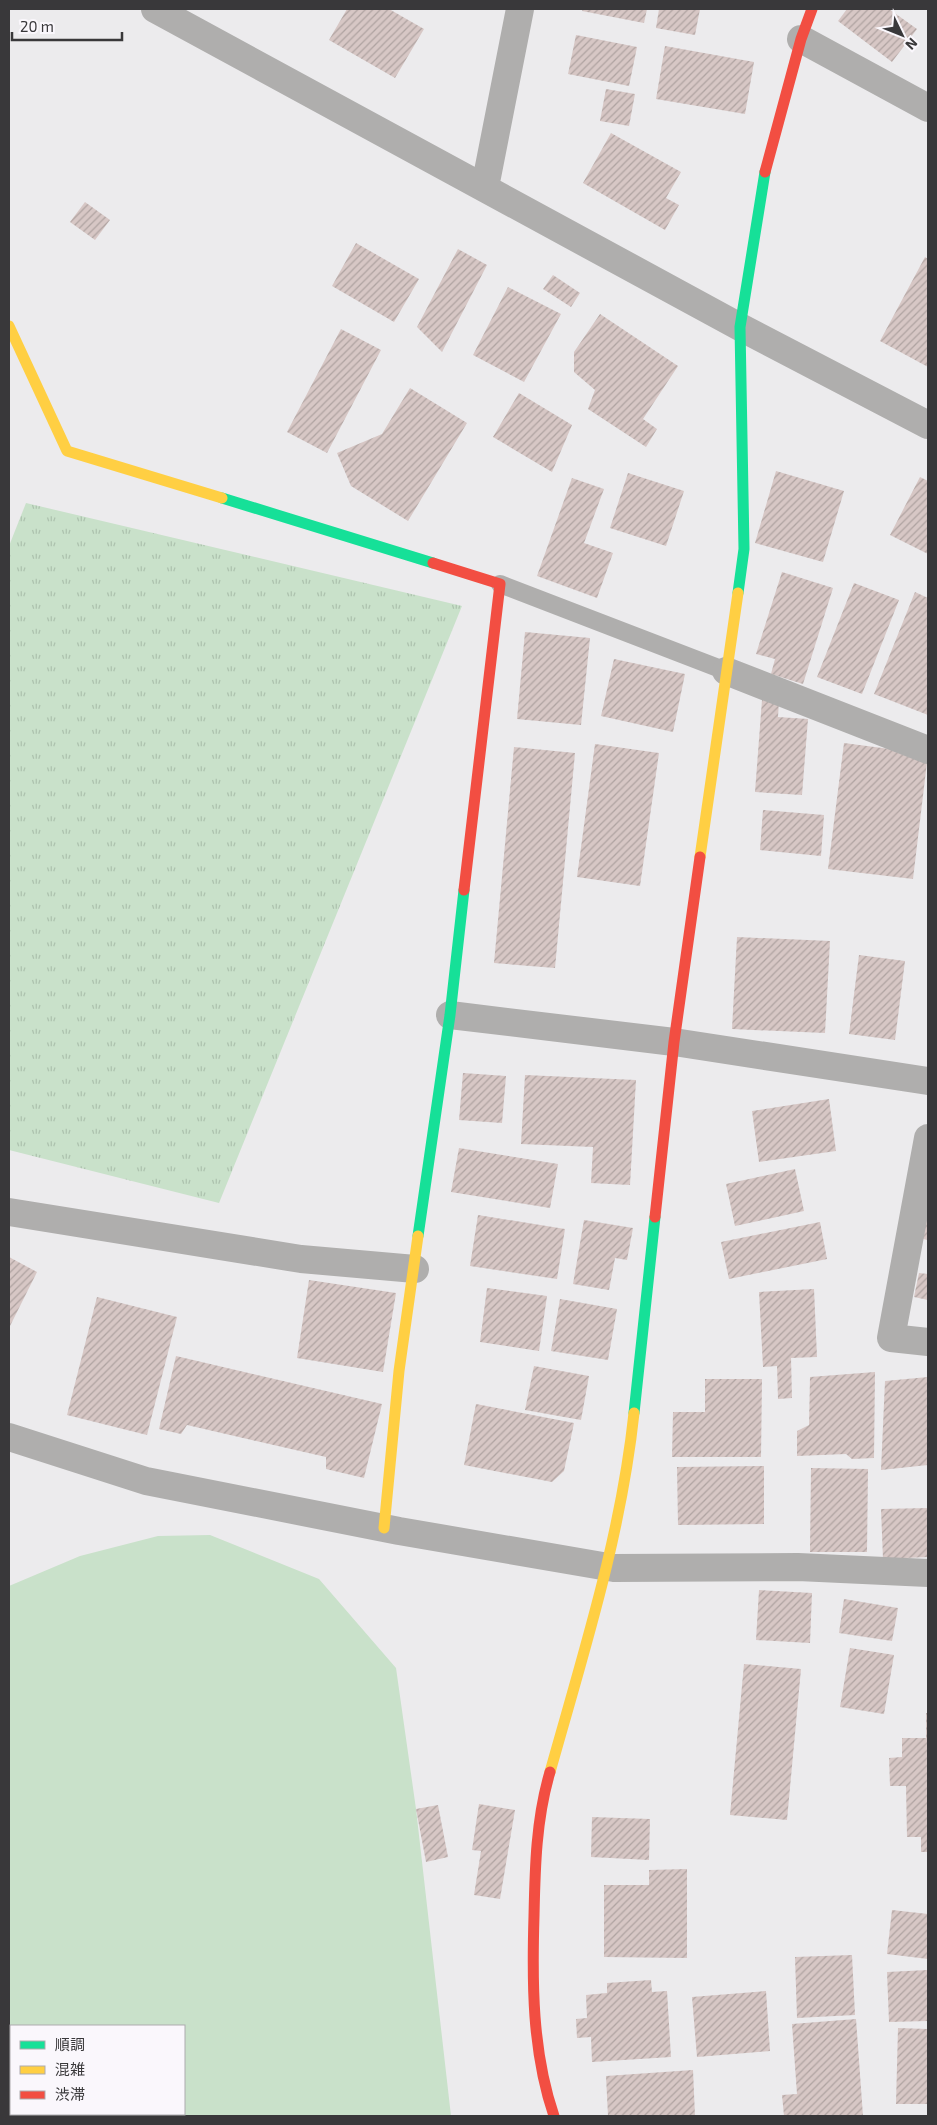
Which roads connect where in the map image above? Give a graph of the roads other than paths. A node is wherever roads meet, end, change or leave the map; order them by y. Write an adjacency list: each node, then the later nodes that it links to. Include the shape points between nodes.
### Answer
1 (154, 9): 6 (street)
2 (520, 9): 6 (street)
3 (812, 9): 4 (street)
4 (801, 39): 5 (street); 8 (street, via 763,181)
5 (924, 99)
6 (485, 188): 8 (street)
7 (9, 326): 10 (street, via 67,451)
8 (740, 327): 9 (street); 11 (street, via 744,549)
9 (928, 425)
10 (500, 584): 11 (lane); 13 (street)
11 (726, 672): 12 (street); 14 (street)
12 (928, 750)
13 (450, 1015): 14 (street); 18 (street)
14 (674, 1042): 15 (street); 22 (street, via 630,1450)
15 (928, 1081)
16 (928, 1138): 19 (street, via 891,1338)
17 (9, 1212): 18 (street, via 302,1259)
18 (415, 1269): 21 (street, via 399,1372)
19 (928, 1342)
20 (9, 1437): 21 (street, via 146,1481)
21 (384, 1528): 22 (street)
22 (608, 1566): 23 (street); 24 (street, via 547,1781 535,1854 532,1992 546,2093)
23 (928, 1573)
24 (554, 2116)

